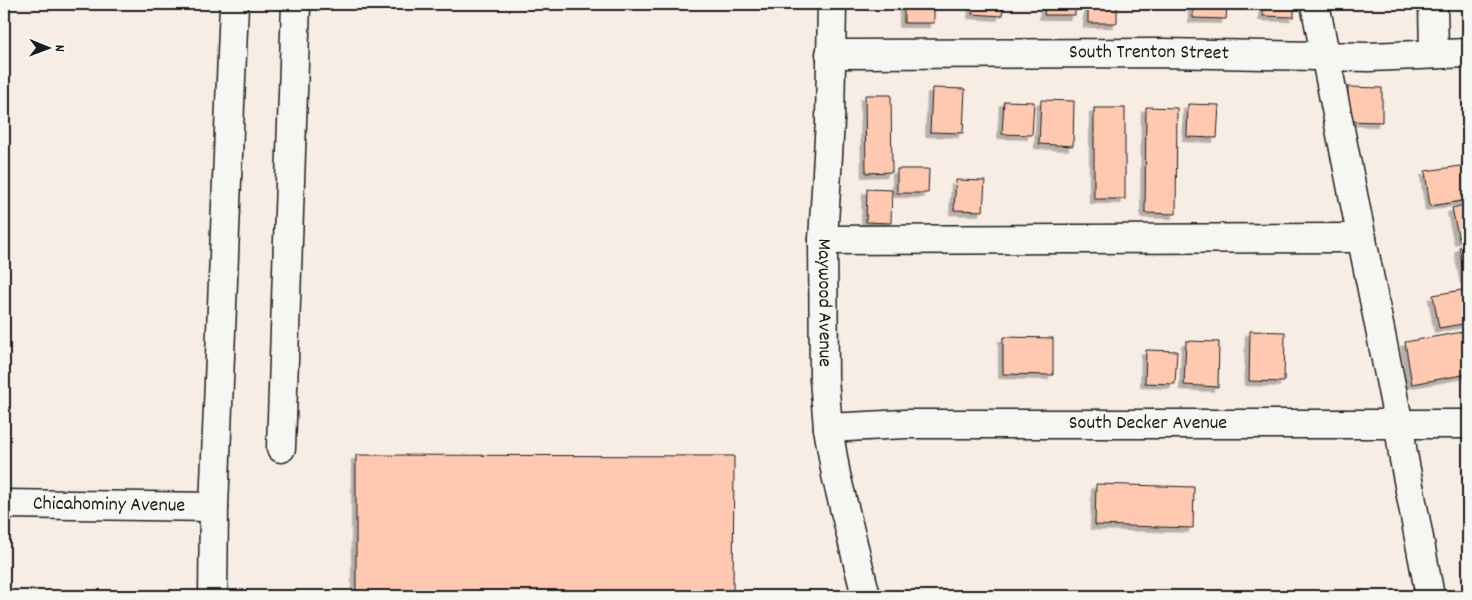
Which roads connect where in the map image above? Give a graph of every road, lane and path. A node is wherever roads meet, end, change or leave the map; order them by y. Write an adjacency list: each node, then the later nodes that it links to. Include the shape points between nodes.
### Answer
1 (234, 4): 17 (street)
2 (296, 4): 15 (street)
3 (832, 4): 7 (street, Maywood Avenue)
4 (1315, 4): 9 (street)
5 (1433, 4): 8 (street)
6 (1468, 53): 8 (street, South Trenton Street)
7 (830, 54): 9 (street, South Trenton Street); 11 (street, Maywood Avenue, via 830,121)
8 (1434, 54): 9 (street, South Trenton Street)
9 (1325, 56): 10 (street)
10 (1362, 238): 11 (street); 13 (street)
11 (823, 240): 14 (street, Maywood Avenue, via 824,379)
12 (1468, 424): 13 (street, South Decker Avenue)
13 (1399, 425): 14 (street, South Decker Avenue, via 905,424); 20 (street)
14 (828, 428): 19 (street, Maywood Avenue, via 836,475)
15 (281, 448)
16 (4, 504): 17 (street, Chicahominy Avenue)
17 (214, 507): 18 (street)
18 (213, 596)
19 (866, 596)
20 (1430, 596)

